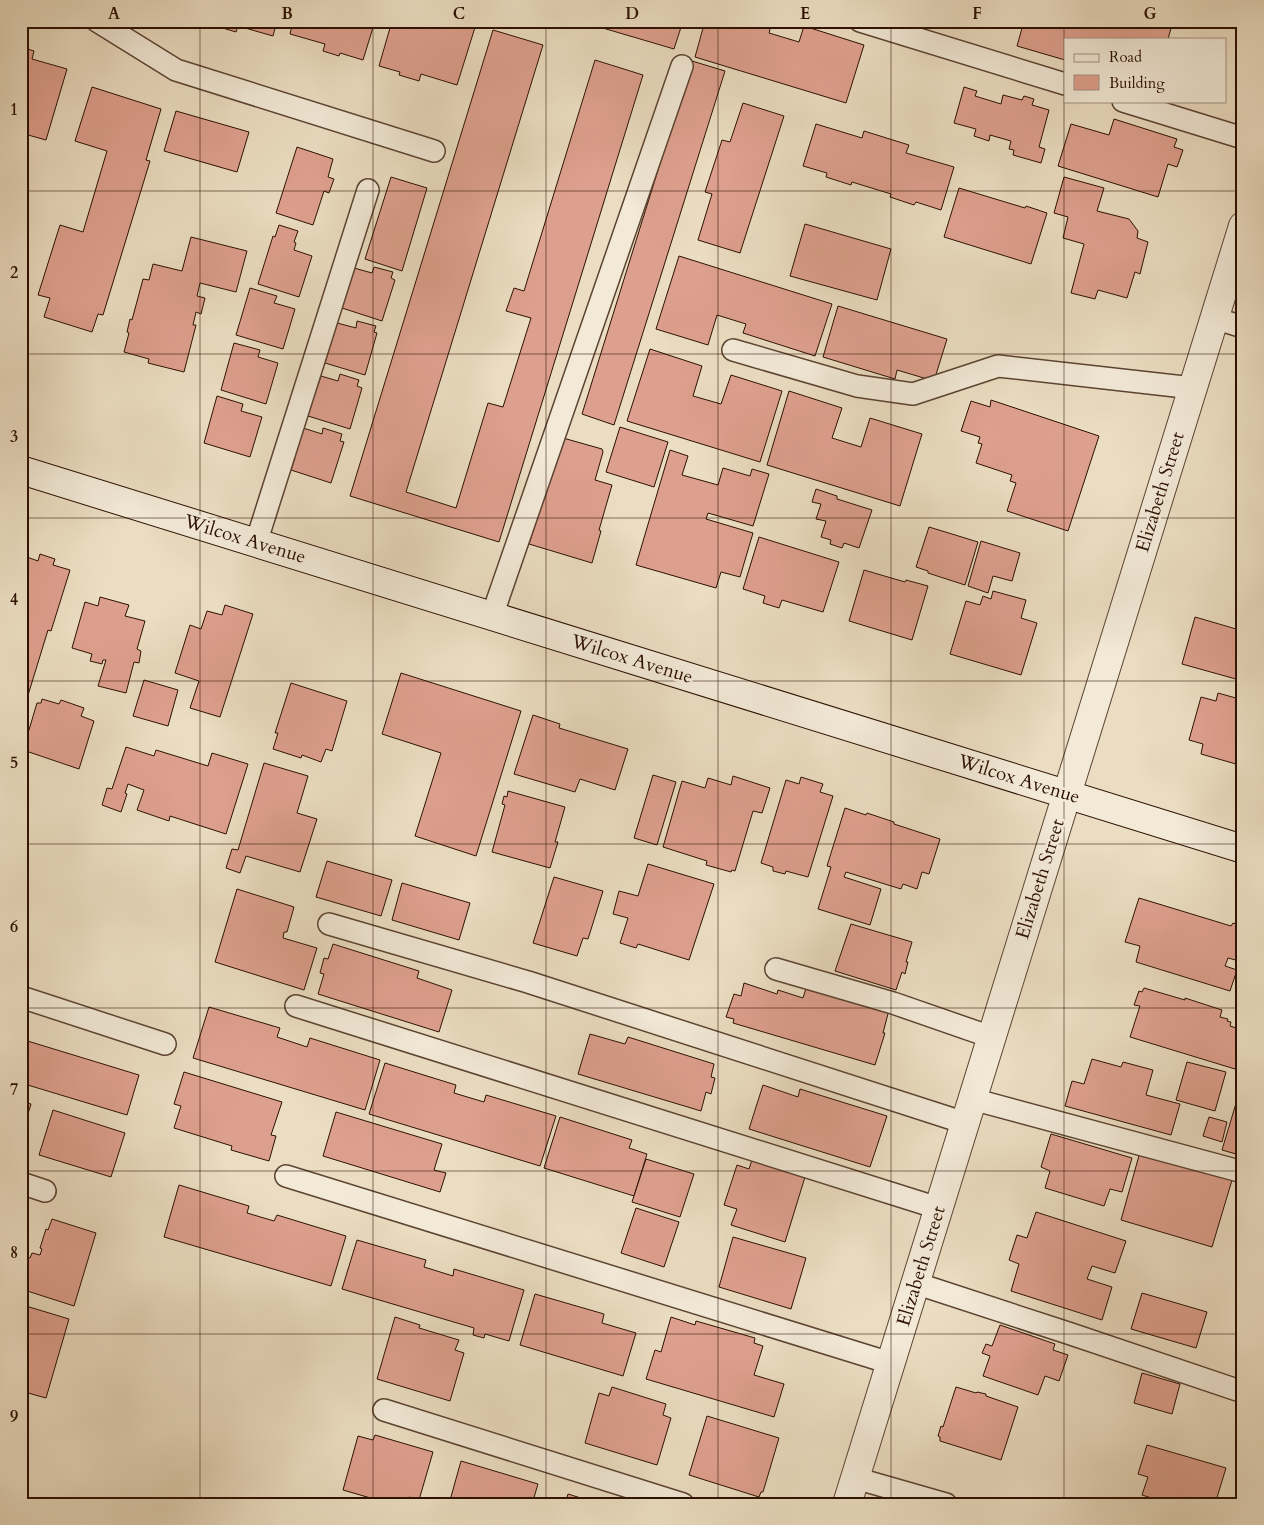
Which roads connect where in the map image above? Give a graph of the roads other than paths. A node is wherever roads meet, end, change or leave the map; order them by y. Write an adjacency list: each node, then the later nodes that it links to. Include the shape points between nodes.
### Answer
1 (96, 21): 7 (lane, via 176,70)
2 (860, 21): 4 (lane)
3 (682, 66): 16 (lane)
4 (1064, 84)
5 (1126, 102): 6 (lane)
6 (1243, 138)
7 (434, 152)
8 (368, 190): 15 (lane)
9 (1243, 226): 10 (street, Elizabeth Street)
10 (1214, 318): 11 (lane); 13 (street, Elizabeth Street)
11 (1243, 327)
12 (733, 350): 13 (lane, via 857,386 913,394 998,366)
13 (1192, 388): 17 (street, Elizabeth Street)
14 (21, 470): 15 (street, Wilcox Avenue)
15 (256, 543): 16 (street, Wilcox Avenue)
16 (492, 616): 17 (street, Wilcox Avenue)
17 (1067, 794): 18 (street, Wilcox Avenue); 23 (street, Elizabeth Street)
18 (1243, 849)
19 (330, 924): 25 (lane)
20 (776, 969): 23 (lane, via 893,1003)
21 (21, 997): 24 (lane)
22 (296, 1006): 30 (lane)
23 (992, 1037): 25 (street, Elizabeth Street)
24 (165, 1044)
25 (969, 1111): 26 (lane); 30 (street, Elizabeth Street)
26 (1243, 1172)
27 (286, 1176): 32 (lane)
28 (21, 1183): 29 (lane)
29 (45, 1191)
30 (938, 1208): 31 (street, Elizabeth Street)
31 (916, 1283): 32 (street, Elizabeth Street); 33 (lane)
32 (890, 1362): 35 (street, Elizabeth Street)
33 (1243, 1392)
34 (384, 1410): 36 (lane)
35 (855, 1478): 37 (street, Elizabeth Street); 38 (lane)
36 (683, 1504)
37 (847, 1504)
38 (946, 1504)

